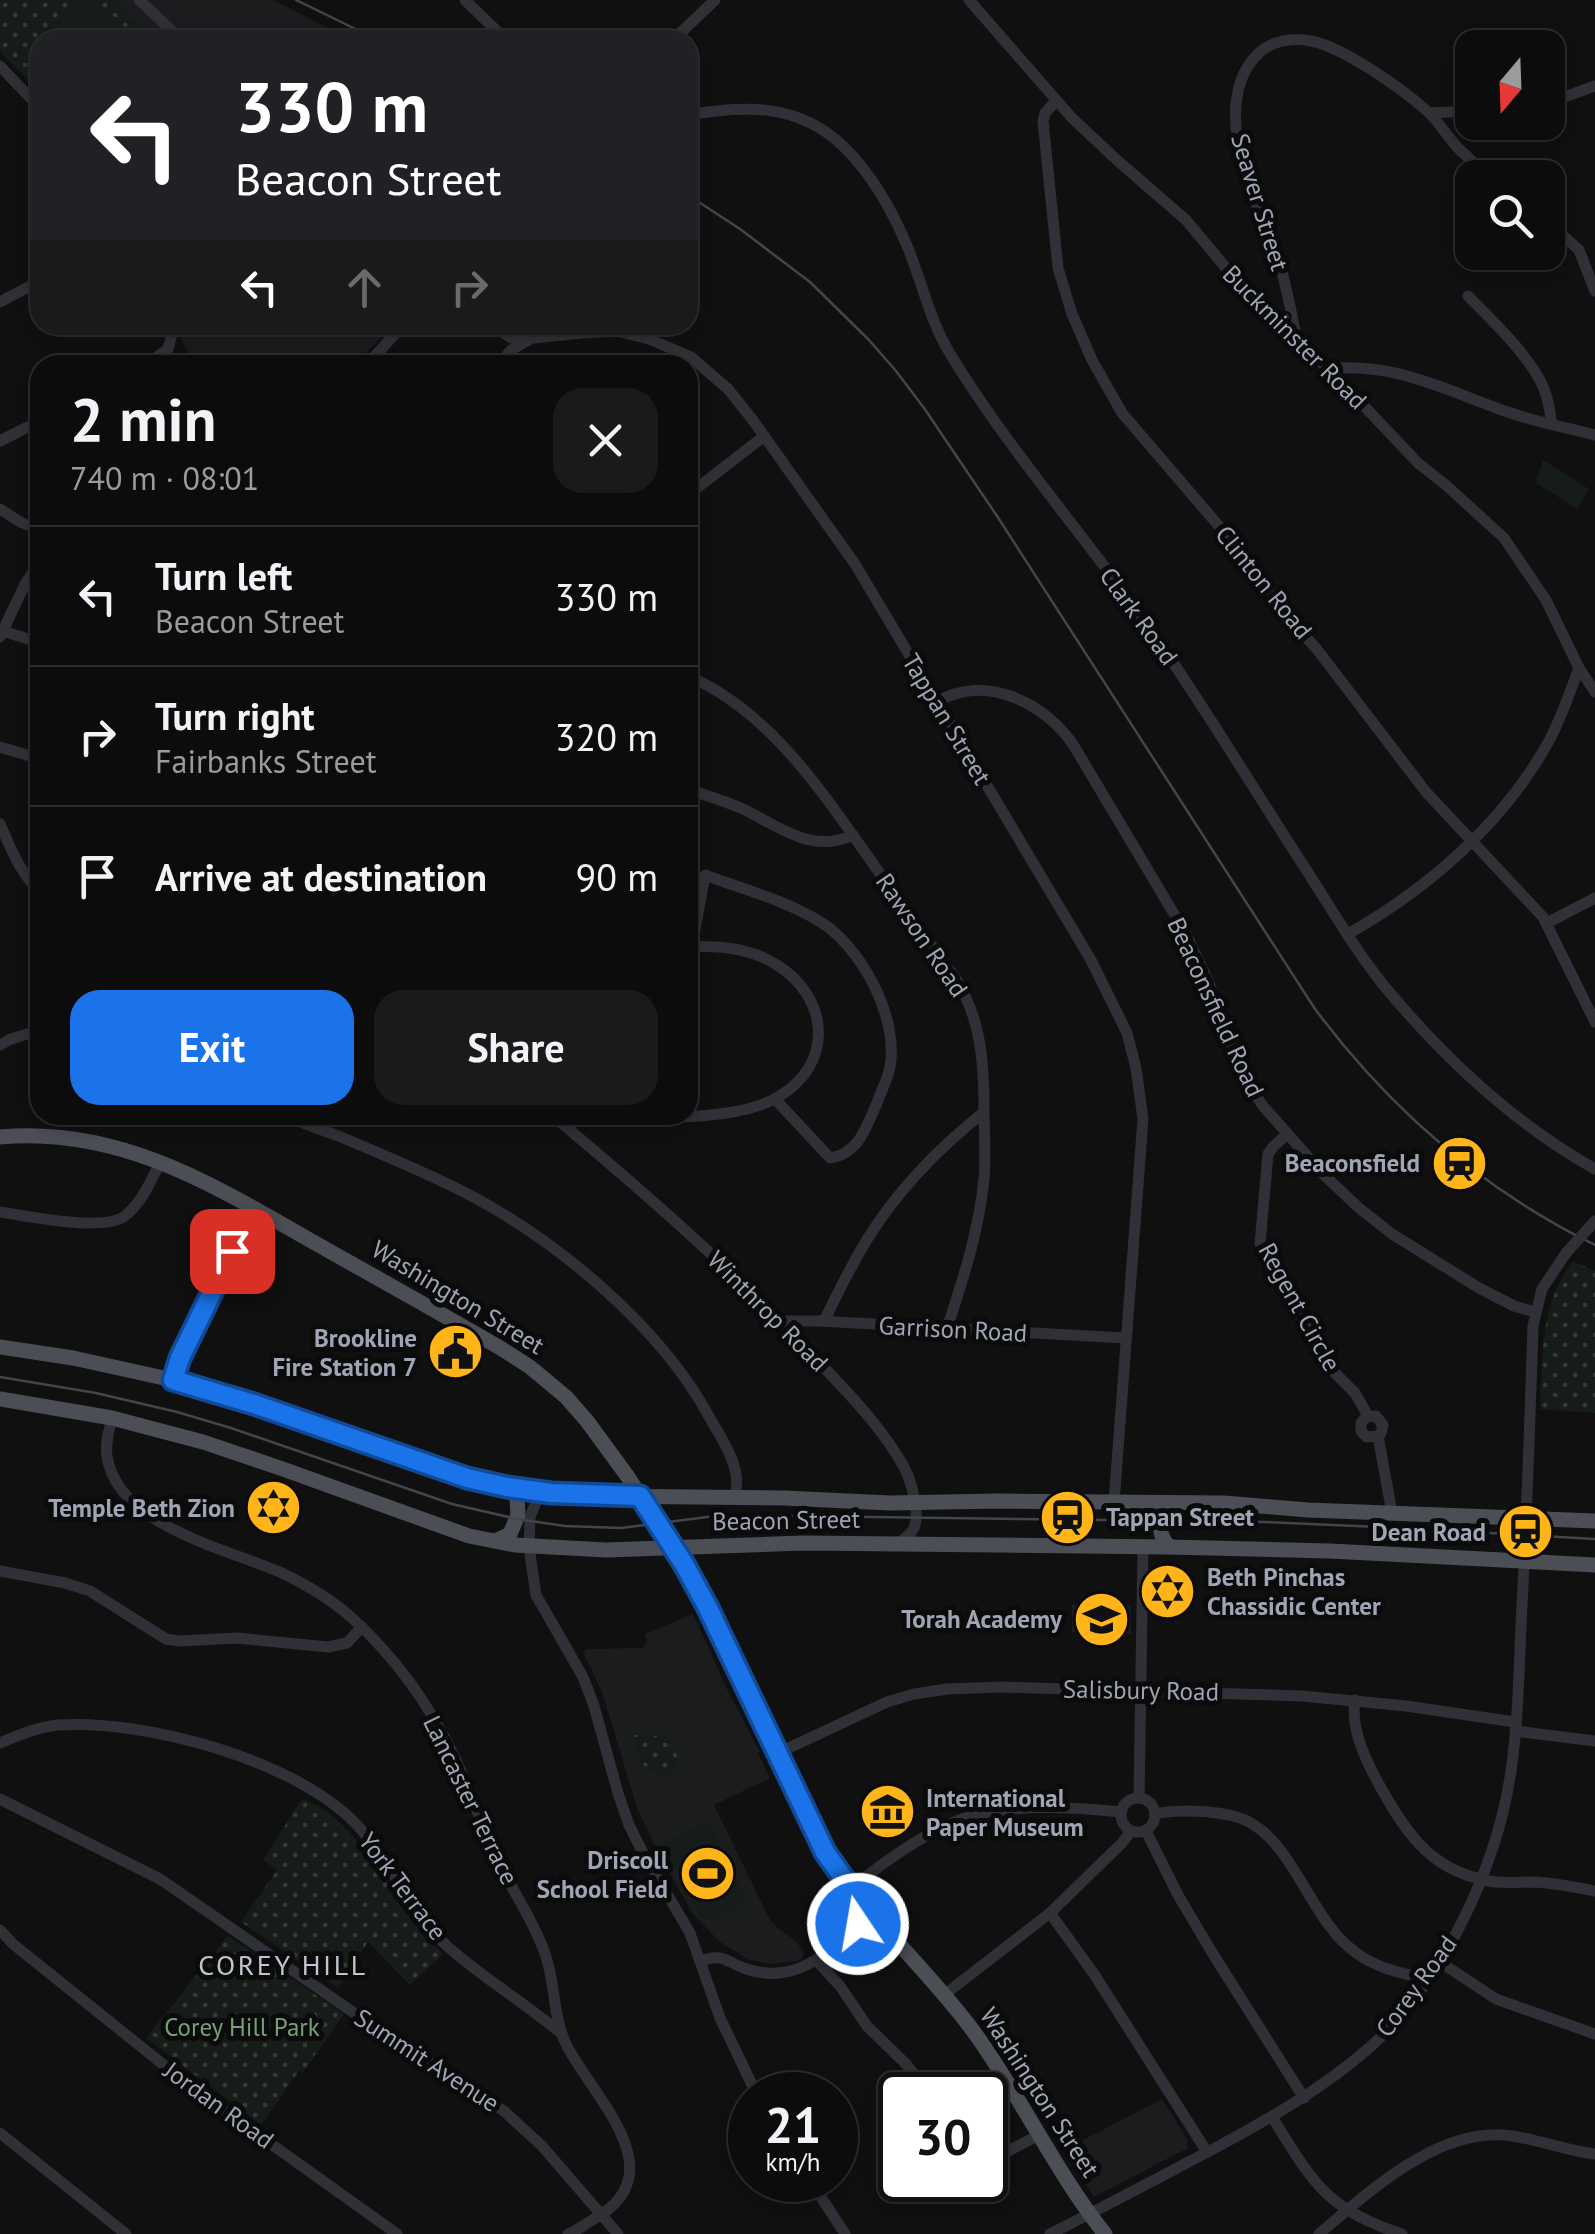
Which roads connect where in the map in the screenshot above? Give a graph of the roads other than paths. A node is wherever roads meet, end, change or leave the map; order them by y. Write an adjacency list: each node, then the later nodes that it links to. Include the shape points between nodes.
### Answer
1 (138, 0): 5 (street)
2 (465, 0): 6 (street)
3 (714, 0): 7 (street)
4 (969, 0): 12 (street, Buckminster Road)
5 (171, 30)
6 (496, 30)
7 (683, 30)
8 (0, 66): 11 (street)
9 (1595, 86): 10 (street)
10 (1565, 97)
11 (30, 98)
12 (1056, 101): 28 (street, Buckminster Road, via 1186,220 1267,317); 54 (street, Clinton Road, via 1043,121 1055,250 1072,314 1097,370 1132,426)
13 (1455, 110): 14 (street)
14 (1429, 113): 16 (street, Seaver Street); 28 (street, Seaver Street, via 1369,70 1312,41 1277,42 1251,61 1235,110 1238,144 1284,280)
15 (698, 114): 59 (street, Clark Road, via 737,108 794,117 819,128 860,164 907,244 949,352 1148,626)
16 (1472, 160)
17 (1565, 238): 19 (street, via 1578,250)
18 (30, 286): 21 (street)
19 (1595, 291)
20 (1468, 296): 34 (street, via 1535,373)
21 (1, 299)
22 (393, 335): 29 (street)
23 (506, 335): 27 (street, Tappan Street)
24 (539, 335): 27 (street)
25 (561, 335): 27 (street, Tappan Street)
26 (637, 335): 31 (street, Tappan Street)
27 (533, 339): 30 (street)
28 (1296, 341): 33 (street, Buckminster Road)
29 (376, 355)
30 (507, 355)
31 (687, 355)
32 (698, 363): 37 (street, Tappan Street, via 728,389)
33 (1330, 369): 34 (street, via 1353,366 1420,378); 45 (street, Buckminster Road, via 1418,463 1504,538 1546,600)
34 (1552, 424): 36 (street)
35 (30, 426): 38 (street)
36 (1595, 435)
37 (763, 436): 39 (street); 48 (street, Tappan Street, via 854,564)
38 (0, 441)
39 (698, 487)
40 (0, 509): 41 (street)
41 (30, 526)
42 (30, 577): 43 (street)
43 (1, 633): 44 (street)
44 (30, 640)
45 (1578, 668): 47 (street, Buckminster Road); 54 (street, via 1529,773)
46 (698, 682): 53 (street, Rawson Road, via 780,744)
47 (1595, 692)
48 (937, 702): 69 (street, Beaconsfield Road, via 968,691 1007,695 1041,711 1067,735 1199,958 1245,1080); 80 (street, Tappan Street, via 1092,960 1131,1046 1144,1133)
49 (0, 747): 50 (street)
50 (30, 755)
51 (698, 793): 53 (street, via 806,841)
52 (0, 824): 55 (street)
53 (852, 835): 65 (street, Rawson Road, via 967,999 980,1042)
54 (1471, 842): 58 (street, Clinton Road); 59 (street, via 1405,900)
55 (30, 882)
56 (1595, 898): 58 (street)
57 (698, 908): 64 (street, via 705,874 819,920 842,938 879,998 890,1070 857,1144 830,1158)
58 (1547, 923): 61 (street, Clinton Road)
59 (1348, 934): 72 (street, Clark Road, via 1444,1054 1482,1090)
60 (698, 946): 64 (street, via 767,959 798,981 811,1000 819,1028 814,1058)
61 (1595, 1022)
62 (30, 1033): 63 (street)
63 (0, 1045)
64 (775, 1099): 66 (street)
65 (984, 1112): 78 (street, via 882,1217); 79 (street, Rawson Road, via 982,1194)
66 (698, 1115)
67 (309, 1125): 88 (street, via 456,1188 586,1274 677,1367 707,1411 735,1468)
68 (564, 1125): 77 (street, Winthrop Road, via 674,1218)
69 (1286, 1135): 76 (street, Beaconsfield Road, via 1405,1243 1479,1288); 92 (street, Regent Circle, via 1268,1156 1260,1244 1276,1255 1278,1275 1326,1364 1368,1416 1382,1422 1378,1436)
70 (2, 1136): 71 (main road, Washington Street, via 91,1142)
71 (161, 1161): 73 (main road, Washington Street); 74 (street, via 142,1198 114,1222)
72 (1595, 1168)
73 (253, 1208): 82 (street); 87 (main road, Washington Street, via 530,1367 588,1420)
74 (0, 1212)
75 (1595, 1221): 76 (street, bridge, via 1566,1252)
76 (1535, 1312): 93 (street)
77 (780, 1321): 78 (street, Garrison Road); 90 (street, Winthrop Road, via 892,1450 906,1470)
78 (824, 1321): 79 (street, Garrison Road)
79 (948, 1328): 80 (street, Garrison Road)
80 (1125, 1338): 89 (street, Tappan Street)
81 (0, 1347): 82 (main road, Beacon Street)
82 (173, 1380): 85 (main road, Beacon Street)
83 (0, 1399): 84 (main road, Beacon Street)
84 (112, 1418): 95 (main road, Beacon Street, via 218,1446); 104 (street, Lancaster Terrace, via 108,1462 132,1501 180,1533 305,1585)
85 (507, 1487): 86 (main road, Beacon Street); 95 (main road, via 519,1503 516,1524 506,1538)
86 (551, 1493): 87 (main road, Beacon Street); 97 (street, via 531,1510)
87 (640, 1496): 88 (main road, Beacon Street); 100 (main road, Washington Street)
88 (734, 1498): 90 (main road, Beacon Street)
89 (1114, 1502): 90 (main road, Beacon Street); 91 (main road, Beacon Street)
90 (914, 1503): 96 (street, via 915,1526)
91 (1176, 1503): 92 (main road, Beacon Street); 99 (main road, via 1160,1526)
92 (1392, 1513): 93 (main road, Beacon Street)
93 (1526, 1519): 94 (main road, Beacon Street); 101 (street, Corey Road)
94 (1595, 1521)
95 (492, 1542): 97 (main road, Beacon Street)
96 (899, 1543): 98 (main road, Beacon Street); 100 (main road, Beacon Street)
97 (529, 1546): 100 (main road, Beacon Street); 123 (street, via 536,1595 586,1684 626,1816)
98 (1143, 1546): 99 (main road, Beacon Street); 105 (street)
99 (1169, 1547): 101 (main road, Beacon Street)
100 (673, 1548): 110 (main road, Washington Street)
101 (1524, 1560): 102 (main road, Beacon Street); 107 (street, Corey Road)
102 (1595, 1565)
103 (0, 1571): 104 (street, via 90,1591 166,1639 328,1647 349,1642)
104 (362, 1627): 128 (street, Lancaster Terrace, via 391,1658 449,1746 544,1948)
105 (1142, 1690): 106 (street, Salisbury Road); 110 (street, Salisbury Road, via 1002,1687 914,1694); 111 (street)
106 (1355, 1700): 107 (street, Salisbury Road); 117 (street, via 1364,1752 1402,1824 1429,1854)
107 (1515, 1726): 108 (street, Salisbury Road); 117 (street, Corey Road, via 1504,1809)
108 (1595, 1741)
109 (0, 1743): 128 (street, York Terrace, via 56,1726 98,1726 146,1731 261,1764 355,1823 446,1946)
110 (778, 1753): 118 (main road, Washington Street, via 822,1845)
111 (1138, 1798): 113 (street); 114 (street)
112 (0, 1799): 142 (street, Summit Avenue, via 160,1879 504,2111)
113 (1121, 1812): 115 (street); 118 (street, via 1017,1809 968,1817)
114 (1155, 1814): 116 (street); 126 (street, via 1217,1813 1253,1824 1354,1952)
115 (1131, 1830): 116 (street); 121 (street)
116 (1146, 1831): 132 (street)
117 (1481, 1879): 119 (street); 125 (street, Corey Road)
118 (851, 1888): 120 (main road, Washington Street)
119 (1595, 1891)
120 (872, 1912): 124 (street); 127 (main road, Washington Street)
121 (1050, 1913): 127 (street); 137 (street)
122 (0, 1930): 144 (street, Jordan Road, via 190,2086)
123 (701, 1961): 124 (street, via 720,1956 775,1974); 130 (street)
124 (817, 1961): 131 (street, via 866,2026)
125 (1440, 1962): 126 (street, Corey Road); 129 (street, via 1496,2000)
126 (1428, 1978): 132 (street, Corey Road, via 1380,2036)
127 (944, 1995): 135 (main road, Washington Street)
128 (562, 2034): 142 (street, Lancaster Terrace, via 630,2154 626,2188)
129 (1595, 2034)
130 (746, 2072)
131 (912, 2072)
132 (1304, 2098): 133 (street, Corey Road)
133 (1272, 2117): 137 (street, Corey Road); 140 (street, via 1318,2186)
134 (0, 2133): 143 (street)
135 (1038, 2135): 136 (street); 141 (main road, Washington Street)
136 (1008, 2151)
137 (1208, 2152): 141 (street, Corey Road)
138 (1595, 2154): 140 (street, via 1510,2135 1467,2137 1403,2169)
139 (825, 2202): 147 (street)
140 (1346, 2210): 150 (street); 151 (street)
141 (1090, 2214): 148 (street, Corey Road); 149 (main road, Washington Street)
142 (601, 2216): 145 (street, Lancaster Terrace); 146 (street, Summit Avenue)
143 (126, 2234)
144 (398, 2234)
145 (568, 2234)
146 (618, 2234)
147 (846, 2234)
148 (1050, 2234)
149 (1105, 2234)
150 (1319, 2234)
151 (1402, 2234)

